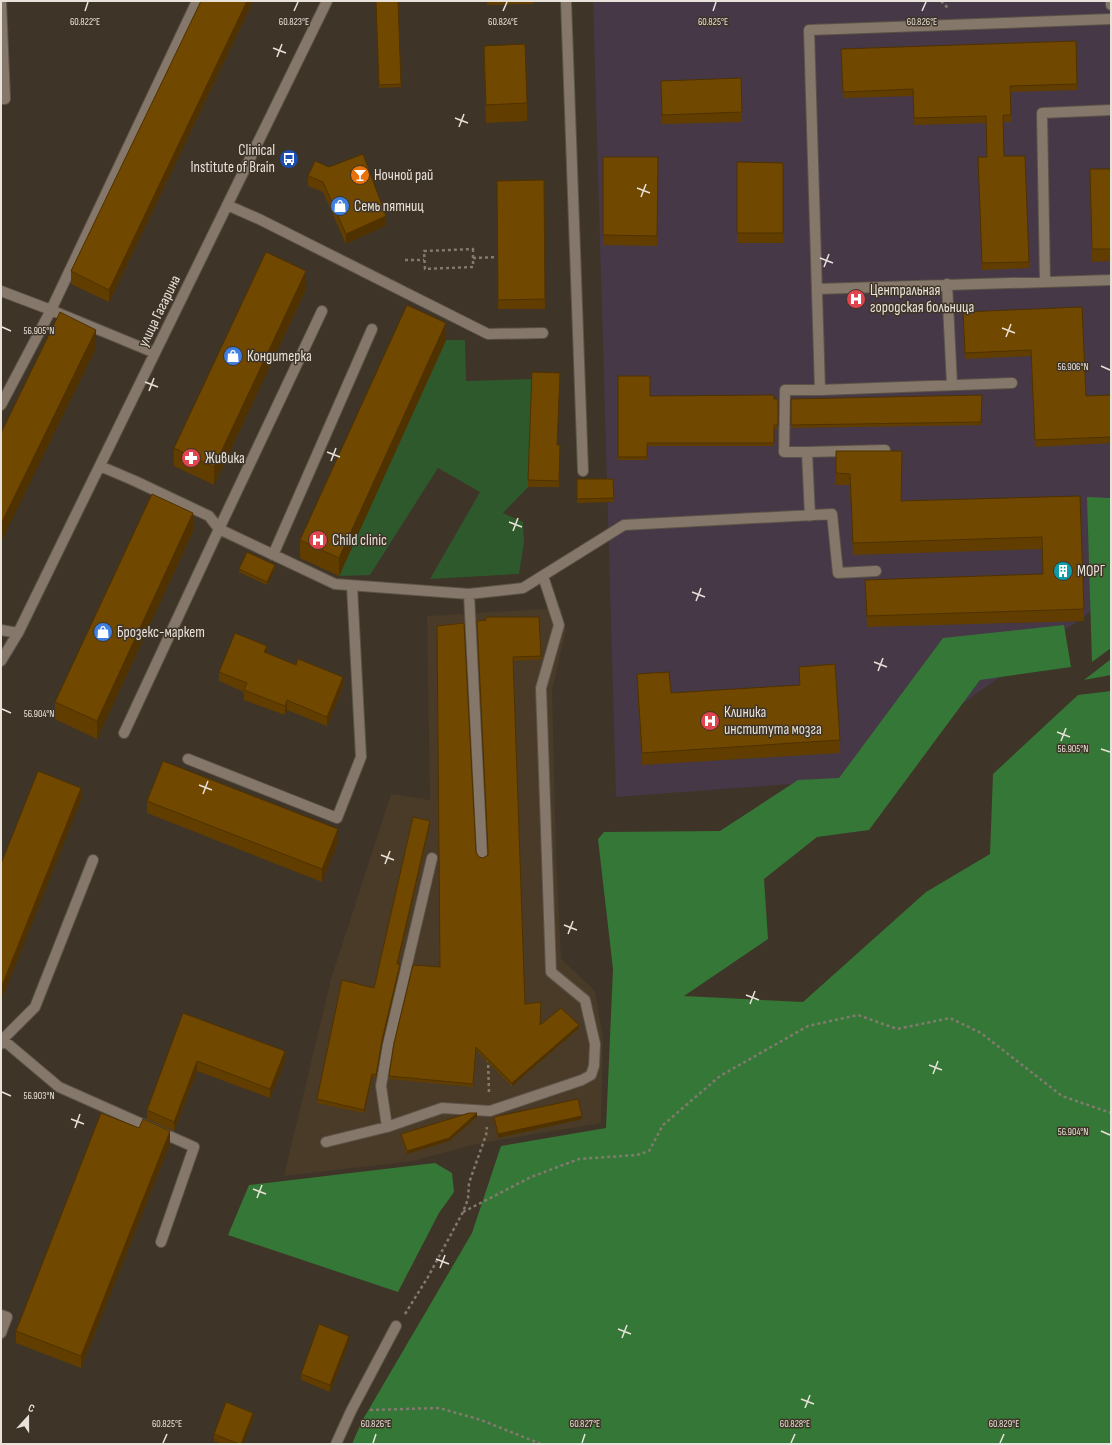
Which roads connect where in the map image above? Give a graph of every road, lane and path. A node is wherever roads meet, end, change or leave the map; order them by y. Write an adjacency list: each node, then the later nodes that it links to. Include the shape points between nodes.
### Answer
1 (2, 1): 8 (street, via 5,98)
2 (197, 1): 20 (street)
3 (327, 1): 10 (street, улица Гагарина)
4 (566, 1): 32 (street)
5 (1111, 1): 6 (street)
6 (1111, 5)
7 (1111, 19): 18 (street, via 809,30)
8 (1, 99)
9 (1111, 110): 16 (street, via 1042,113)
10 (227, 205): 23 (street, via 488,334); 24 (street, улица Гагарина)
11 (498, 257): 12 (path)
12 (473, 258): 14 (path, via 473,267 425,269); 14 (path, via 473,249 424,251)
13 (405, 260): 14 (path)
14 (424, 260)
15 (1111, 280): 16 (street)
16 (1045, 281): 17 (street)
17 (948, 284): 18 (street); 26 (street)
18 (817, 289): 27 (street)
19 (1, 292): 20 (street)
20 (51, 310): 24 (street); 28 (street)
21 (322, 311): 34 (street)
22 (372, 329): 35 (street)
23 (543, 333)
24 (155, 353): 31 (street, улица Гагарина)
25 (1012, 383): 26 (street)
26 (952, 386): 27 (street)
27 (820, 390): 30 (street, via 785,390 784,452)
28 (1, 405)
29 (885, 450): 30 (street)
30 (807, 452): 33 (street)
31 (100, 466): 34 (street, via 209,516); 41 (street, улица Гагарина)
32 (583, 471)
33 (810, 516): 36 (street, via 832,514 838,573); 37 (street, via 624,525)
34 (218, 529): 35 (street); 43 (street)
35 (273, 555): 38 (street, via 335,584)
36 (876, 571)
37 (544, 576): 39 (street, via 523,588); 50 (street, via 558,625 541,688 551,972 585,1000 595,1044 594,1066 591,1075 582,1080)
38 (352, 586): 39 (street); 44 (street, via 361,757 337,818)
39 (469, 594): 45 (street)
40 (1, 630): 41 (street)
41 (18, 633): 42 (street, улица Гагарина)
42 (1, 661)
43 (124, 733)
44 (188, 759)
45 (482, 855)
46 (432, 858): 52 (street, via 388,1045 381,1086)
47 (93, 860): 48 (street, via 35,1007)
48 (2, 1040): 55 (street, via 59,1087 194,1147)
49 (488, 1055): 50 (path)
50 (490, 1111): 52 (street, via 442,1108); 54 (path, via 486,1136 468,1183 468,1198)
51 (1111, 1112): 54 (path, via 1062,1096 981,1034 950,1018 897,1029 858,1015 808,1026 720,1076 663,1125 649,1151 637,1155 578,1159 531,1177)
52 (387, 1127): 53 (street)
53 (326, 1142)
54 (463, 1212): 57 (path, via 428,1277)
55 (161, 1242)
56 (1, 1315): 58 (street, via 7,1317)
57 (396, 1326): 59 (street)
58 (1, 1333)
59 (351, 1411): 60 (street); 61 (path, via 439,1408 481,1420)
60 (336, 1444)
61 (541, 1444)

